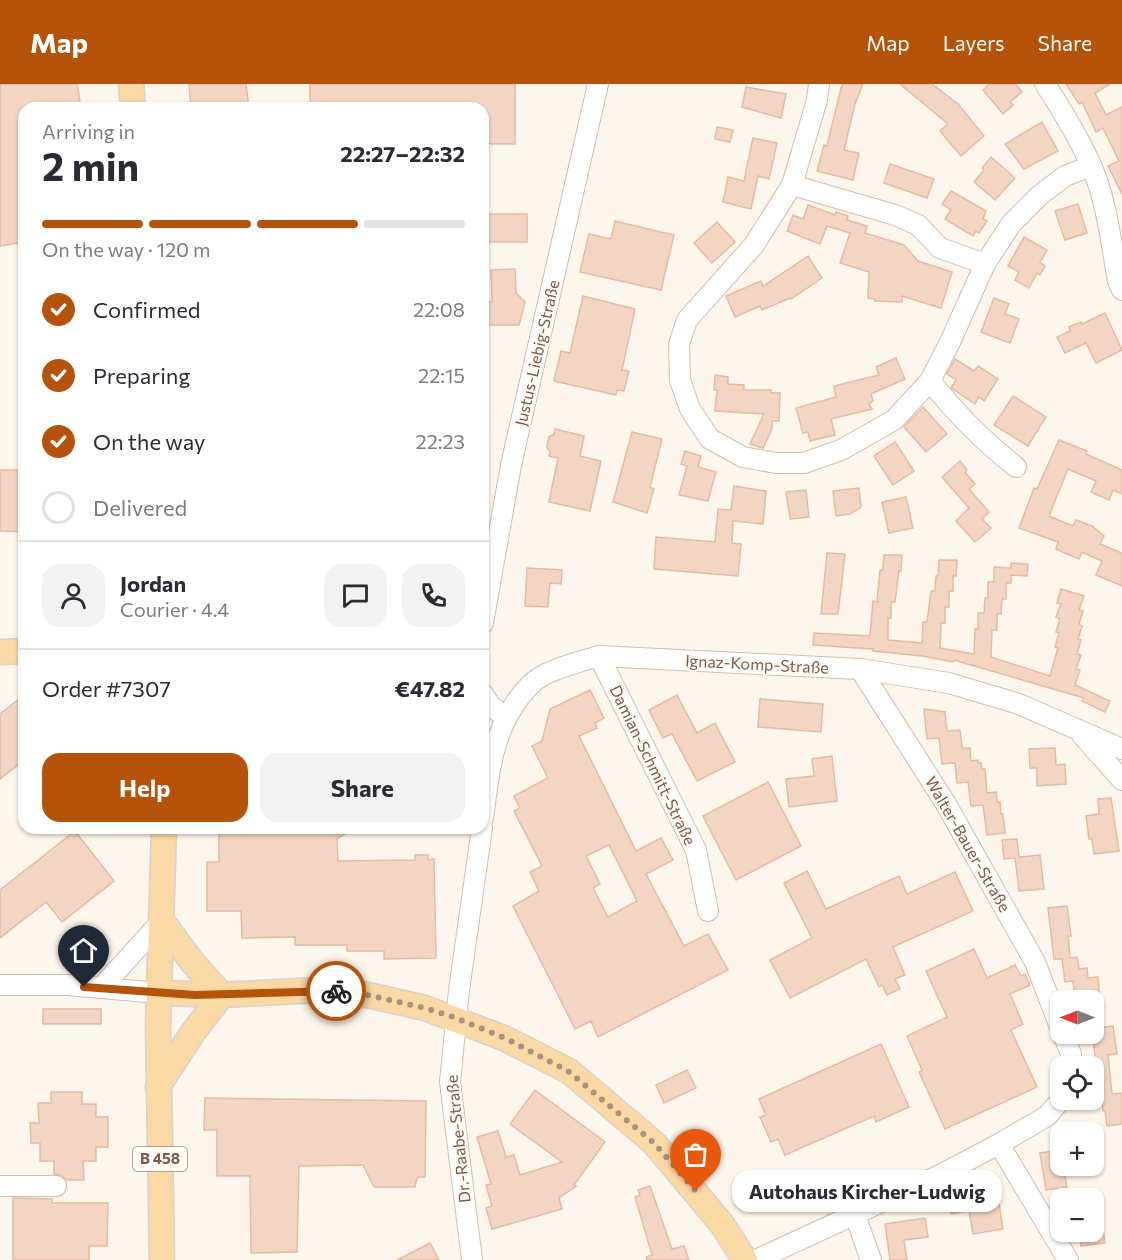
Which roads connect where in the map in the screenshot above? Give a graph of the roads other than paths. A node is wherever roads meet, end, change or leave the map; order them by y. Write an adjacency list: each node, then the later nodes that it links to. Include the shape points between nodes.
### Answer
1 (131, 84): 5 (main road)
2 (598, 84): 12 (street, Justus-Liebig-Straße, via 511,465)
3 (819, 84): 7 (street)
4 (1046, 84): 6 (street)
5 (132, 102)
6 (1091, 166): 8 (street, via 1065,176 1040,195 1011,224); 9 (street)
7 (792, 185): 8 (street, via 895,215 918,225 940,248); 10 (street, via 754,245 687,320 679,344 680,380 690,409 710,439 743,457 804,463 841,450 894,420)
8 (985, 264): 10 (street)
9 (1122, 290)
10 (930, 381): 11 (street, via 956,414)
11 (1016, 466)
12 (489, 589)
13 (18, 651): 14 (main road)
14 (0, 652)
15 (599, 656): 16 (street, Ignaz-Komp-Straße); 18 (street, Ignaz-Komp-Straße, via 540,677 524,690); 25 (street, Damian-Schmitt-Straße, via 696,850)
16 (860, 669): 19 (street, Ignaz-Komp-Straße, via 949,683 1019,704); 31 (street, Walter-Bauer-Straße, via 946,804 1035,962)
17 (489, 703): 18 (street)
18 (506, 718): 21 (street, Ignaz-Komp-Straße, via 494,746)
19 (1078, 730): 20 (street, Ignaz-Komp-Straße); 22 (street)
20 (1122, 749)
21 (489, 779)
22 (1122, 780)
23 (164, 834): 26 (main road, B 458)
24 (481, 834): 32 (street)
25 (708, 911)
26 (162, 921): 28 (street); 29 (main road, B 458); 30 (main road)
27 (0, 985): 28 (street)
28 (101, 988): 29 (street)
29 (159, 993): 30 (main road); 33 (main road, B 458)
30 (222, 994): 32 (main road, via 342,991); 33 (main road)
31 (1050, 1001)
32 (456, 1018): 40 (street, Dr.-Raabe-Straße, via 450,1082); 41 (main road, via 568,1071 654,1143 721,1223)
33 (158, 1086): 39 (main road, B 458)
34 (1052, 1110): 35 (street)
35 (999, 1144): 38 (street); 44 (street)
36 (0, 1186): 37 (street)
37 (56, 1186)
38 (855, 1215): 42 (street); 43 (street)
39 (162, 1260)
40 (472, 1260)
41 (745, 1260)
42 (756, 1260)
43 (871, 1260)
44 (1068, 1260)

